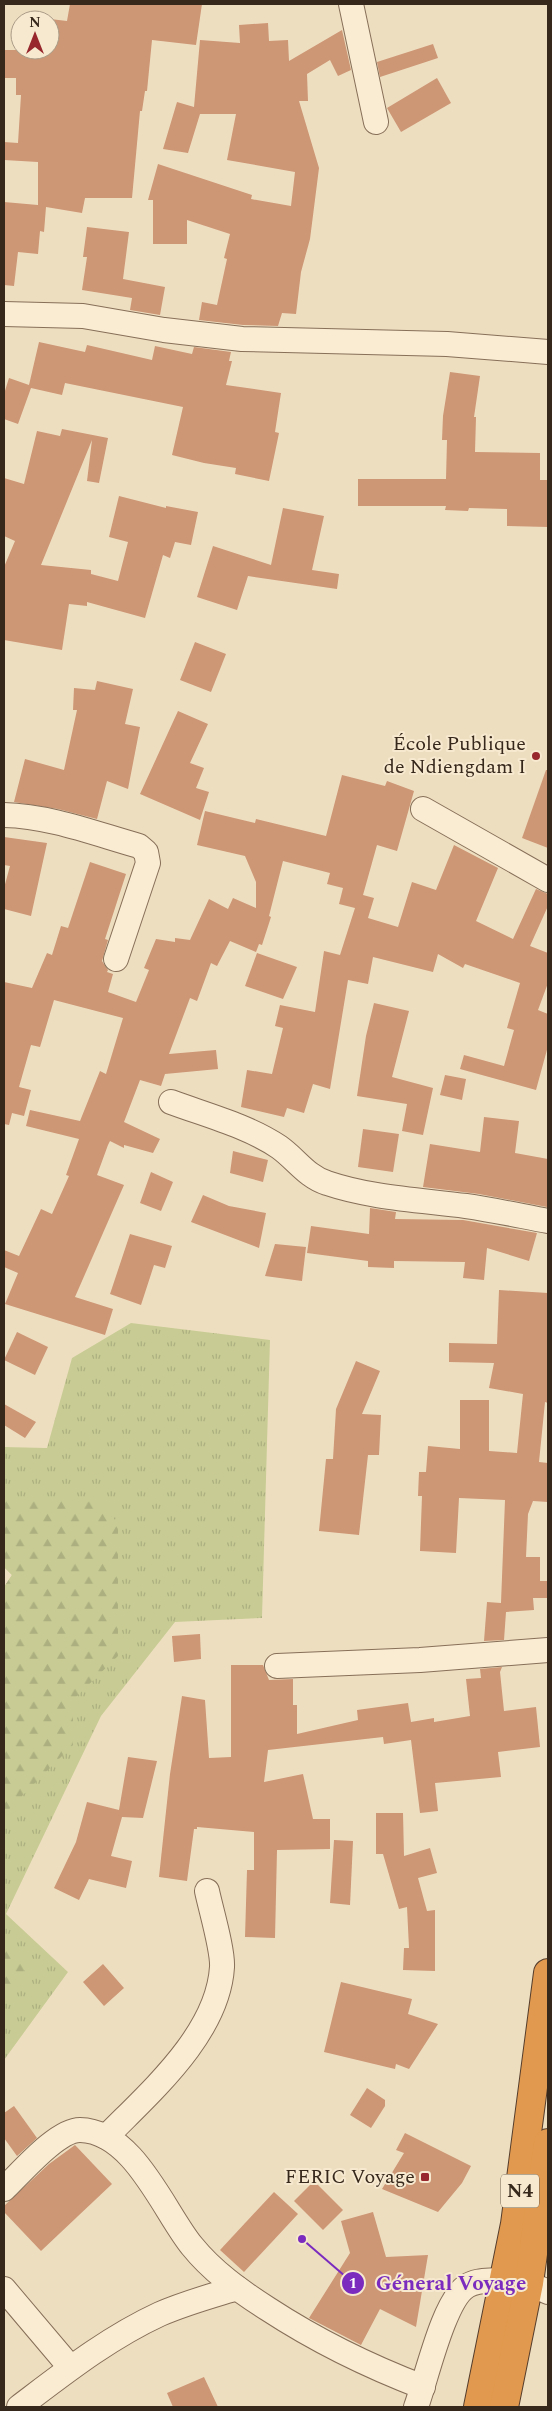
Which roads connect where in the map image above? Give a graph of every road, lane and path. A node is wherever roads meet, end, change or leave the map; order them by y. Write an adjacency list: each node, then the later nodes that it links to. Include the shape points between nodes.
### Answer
1 (351, 4): 2 (street)
2 (376, 122)
3 (4, 314): 4 (street, via 83,316 242,339 447,344)
4 (548, 352)
5 (423, 809): 7 (street)
6 (4, 815): 8 (street, via 53,823 139,846 146,852 148,863)
7 (548, 880)
8 (116, 959)
9 (171, 1102): 10 (street, via 279,1146 313,1177 325,1183)
10 (548, 1221)
11 (548, 1650): 12 (street)
12 (277, 1666)
13 (207, 1891): 15 (street, via 222,1965 217,1995 200,2032 164,2078)
14 (548, 1973): 18 (highway, N4, via 532,2106)
15 (106, 2138): 17 (street, via 81,2130 68,2132); 19 (street, via 151,2180 191,2245 209,2266)
16 (548, 2143): 18 (highway, N4)
17 (4, 2189)
18 (528, 2285): 22 (street, via 481,2281 460,2292 447,2316); 24 (highway, N4); 25 (highway, N4)
19 (237, 2288): 21 (street, via 160,2314); 22 (street, via 315,2338 376,2369)
20 (4, 2289): 21 (street)
21 (70, 2368): 23 (street)
22 (420, 2397)
23 (19, 2407)
24 (478, 2407)
25 (504, 2407)

